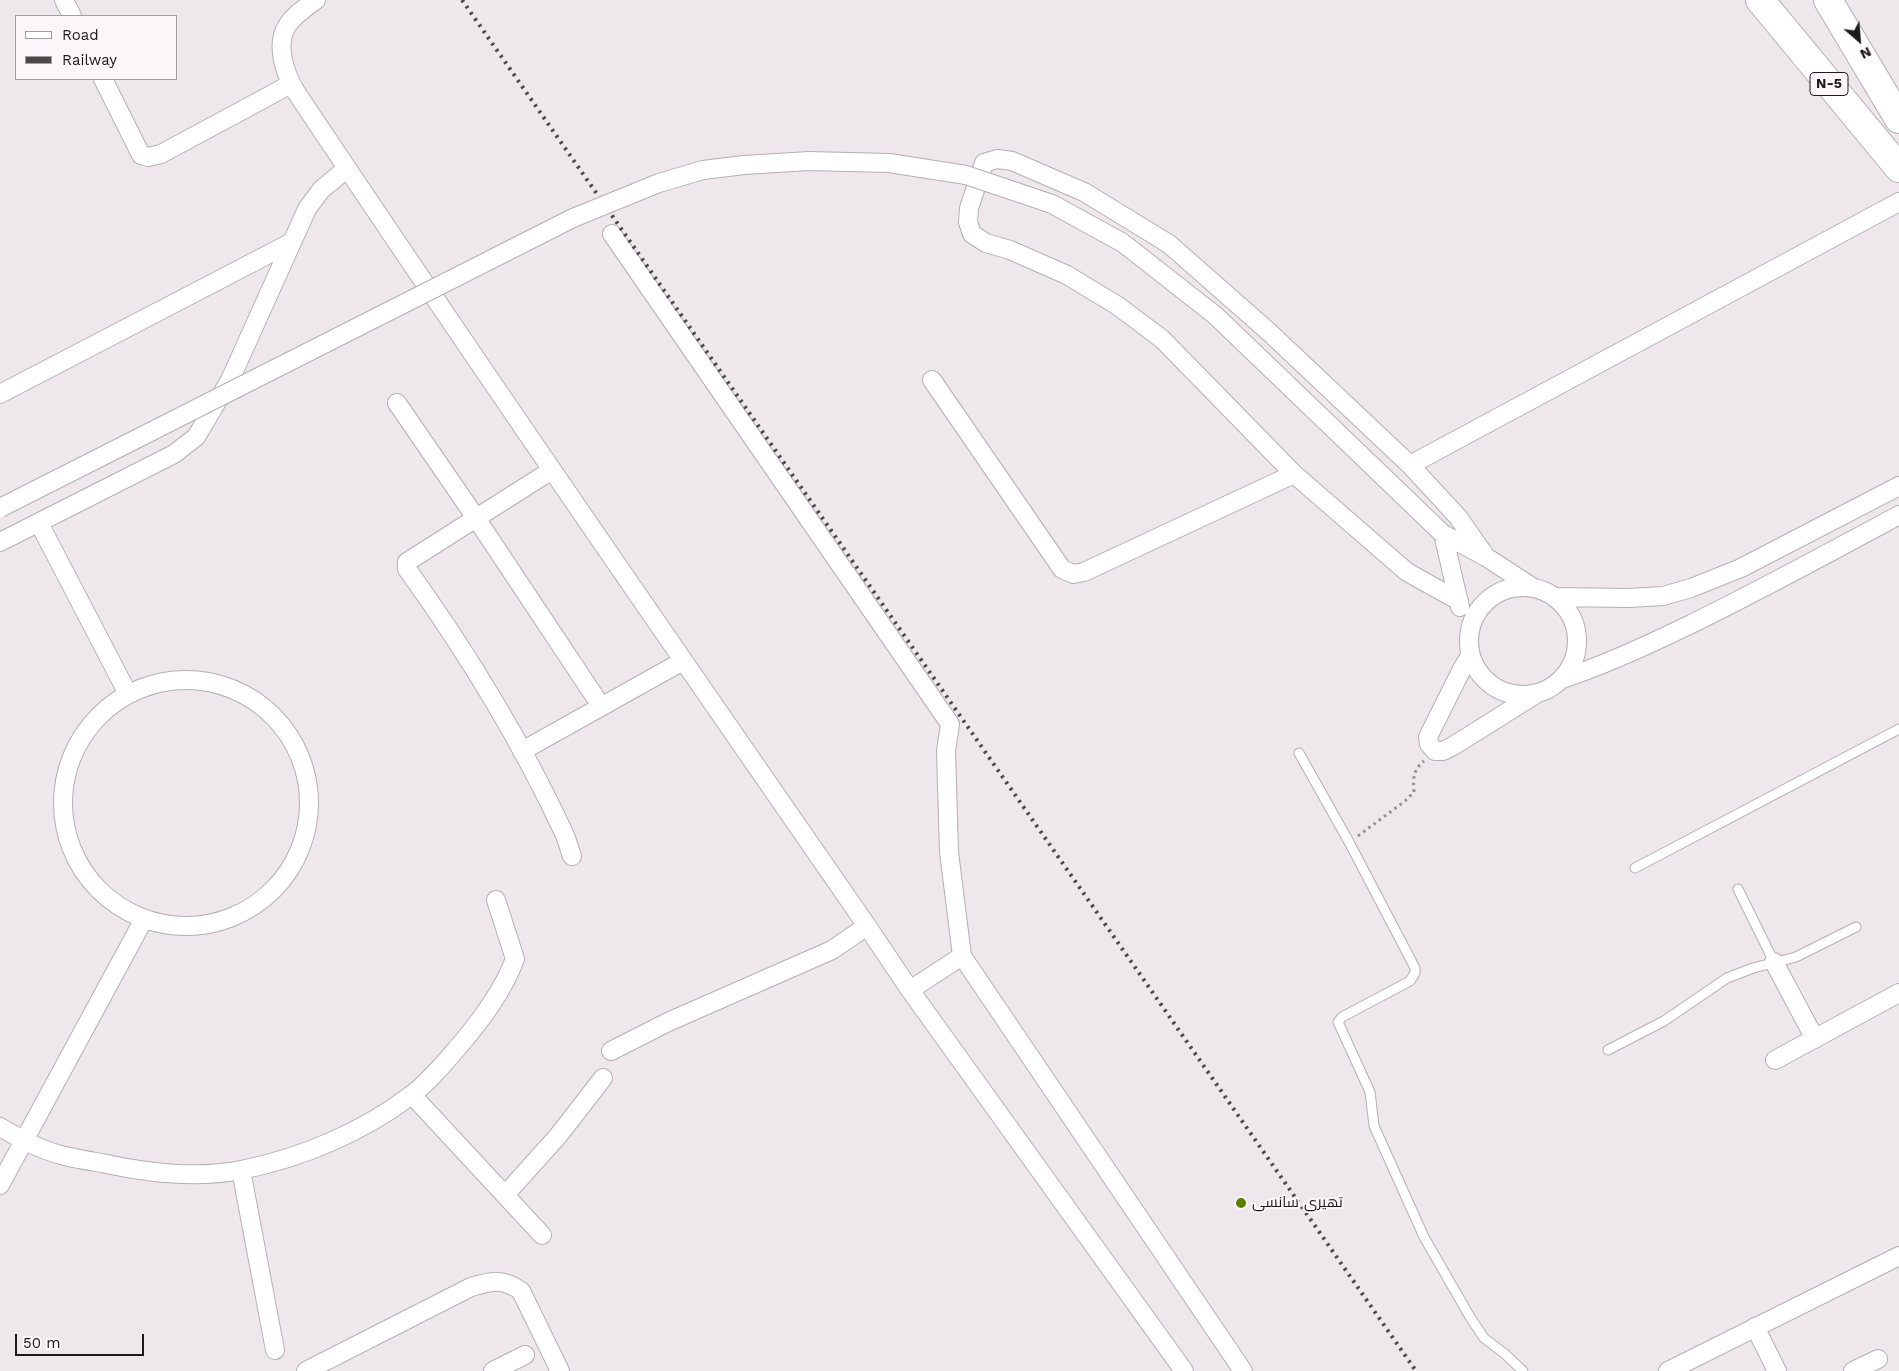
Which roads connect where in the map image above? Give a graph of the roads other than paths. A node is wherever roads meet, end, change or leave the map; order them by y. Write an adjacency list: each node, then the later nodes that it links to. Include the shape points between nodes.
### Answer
1 (64, 0): 5 (street)
2 (316, 0): 7 (street, via 295,16 284,32 282,52)
3 (1760, 0): 9 (highway, N-5)
4 (1828, 0): 8 (highway, N-5)
5 (72, 15)
6 (104, 80): 7 (street, via 141,155 148,158)
7 (291, 84): 10 (street)
8 (1899, 119)
9 (1899, 168)
10 (346, 170): 13 (street, via 315,197); 18 (street)
11 (1899, 202): 17 (street)
12 (612, 234): 47 (street, via 950,724 946,751 949,852)
13 (290, 243): 15 (street); 24 (street, via 230,380 196,438 174,454)
14 (932, 380): 19 (street, via 1062,569 1072,574 1084,572)
15 (0, 394)
16 (397, 404): 23 (street)
17 (1410, 465): 19 (street, via 1170,244 1084,192 1012,161 984,163 969,208 968,222 972,234 986,243 1068,275 1162,339); 27 (street, via 1458,517)
18 (552, 470): 23 (street); 32 (street)
19 (1294, 474): 30 (street, via 1407,572)
20 (1899, 486): 29 (street, via 1742,568 1690,588 1663,596)
21 (0, 508): 25 (street, bridge, via 573,218 659,183 703,170 809,161 889,163 966,175 1052,204 1123,243 1216,316)
22 (1899, 515): 33 (street, via 1745,598 1633,652)
23 (476, 518): 36 (street); 38 (street, via 407,562 406,568 440,616)
24 (39, 523): 26 (street); 35 (street)
25 (1442, 534): 27 (street); 30 (street)
26 (0, 542)
27 (1486, 557): 28 (street)
28 (1534, 588): 29 (street); 31 (street, via 1510,588 1488,599 1474,618)
29 (1554, 597): 33 (street, via 1568,612 1577,641 1573,661)
30 (1459, 601): 31 (street)
31 (1469, 649): 34 (street, via 1479,673 1492,686 1510,694); 34 (street, via 1462,670 1428,737 1435,751 1452,746)
32 (683, 661): 36 (street); 45 (street)
33 (1562, 678): 34 (street)
34 (1538, 693)
35 (128, 694): 44 (street, via 102,712 82,737 68,765 62,796 63,812 69,843 88,878 116,905); 44 (street, via 155,684 191,680 213,682 252,698 275,717 292,740 304,766 310,794 308,823 300,850 286,875 260,901 229,918 201,925 172,926)
36 (601, 706): 38 (street)
37 (1899, 729): 41 (lane)
38 (522, 751): 40 (street, via 564,833)
39 (1299, 754): 73 (lane, via 1415,968 1410,981 1338,1022 1370,1092 1374,1126 1424,1237 1470,1317 1484,1338)
40 (572, 856)
41 (1634, 868)
42 (1738, 889): 48 (lane)
43 (496, 900): 56 (street, via 515,959 512,968 482,1019)
44 (144, 919): 58 (street)
45 (867, 926): 49 (street); 53 (street, via 832,950 668,1022)
46 (1856, 927): 48 (lane, via 1796,956)
47 (962, 956): 49 (street); 72 (street)
48 (1774, 962): 51 (street); 52 (lane, via 1727,978 1664,1021)
49 (910, 990): 71 (street)
50 (1899, 993): 51 (street)
51 (1815, 1039): 54 (street)
52 (1608, 1050)
53 (611, 1051)
54 (1775, 1060)
55 (603, 1078): 61 (street, via 558,1136)
56 (412, 1095): 59 (street, via 365,1126 339,1138 298,1155); 61 (street)
57 (0, 1127): 58 (street)
58 (24, 1141): 59 (street, via 64,1156 137,1170 177,1174); 60 (street)
59 (241, 1170): 65 (street)
60 (0, 1185)
61 (505, 1195): 62 (street)
62 (542, 1235)
63 (1899, 1256): 64 (street)
64 (1755, 1328): 74 (street); 75 (street)
65 (275, 1350)
66 (524, 1355): 69 (street)
67 (1878, 1359): 76 (street)
68 (306, 1371): 70 (street, via 472,1287 491,1282 511,1284 521,1291)
69 (493, 1371)
70 (560, 1371)
71 (1184, 1371)
72 (1243, 1371)
73 (1523, 1371)
74 (1668, 1371)
75 (1777, 1371)
76 (1853, 1371)

